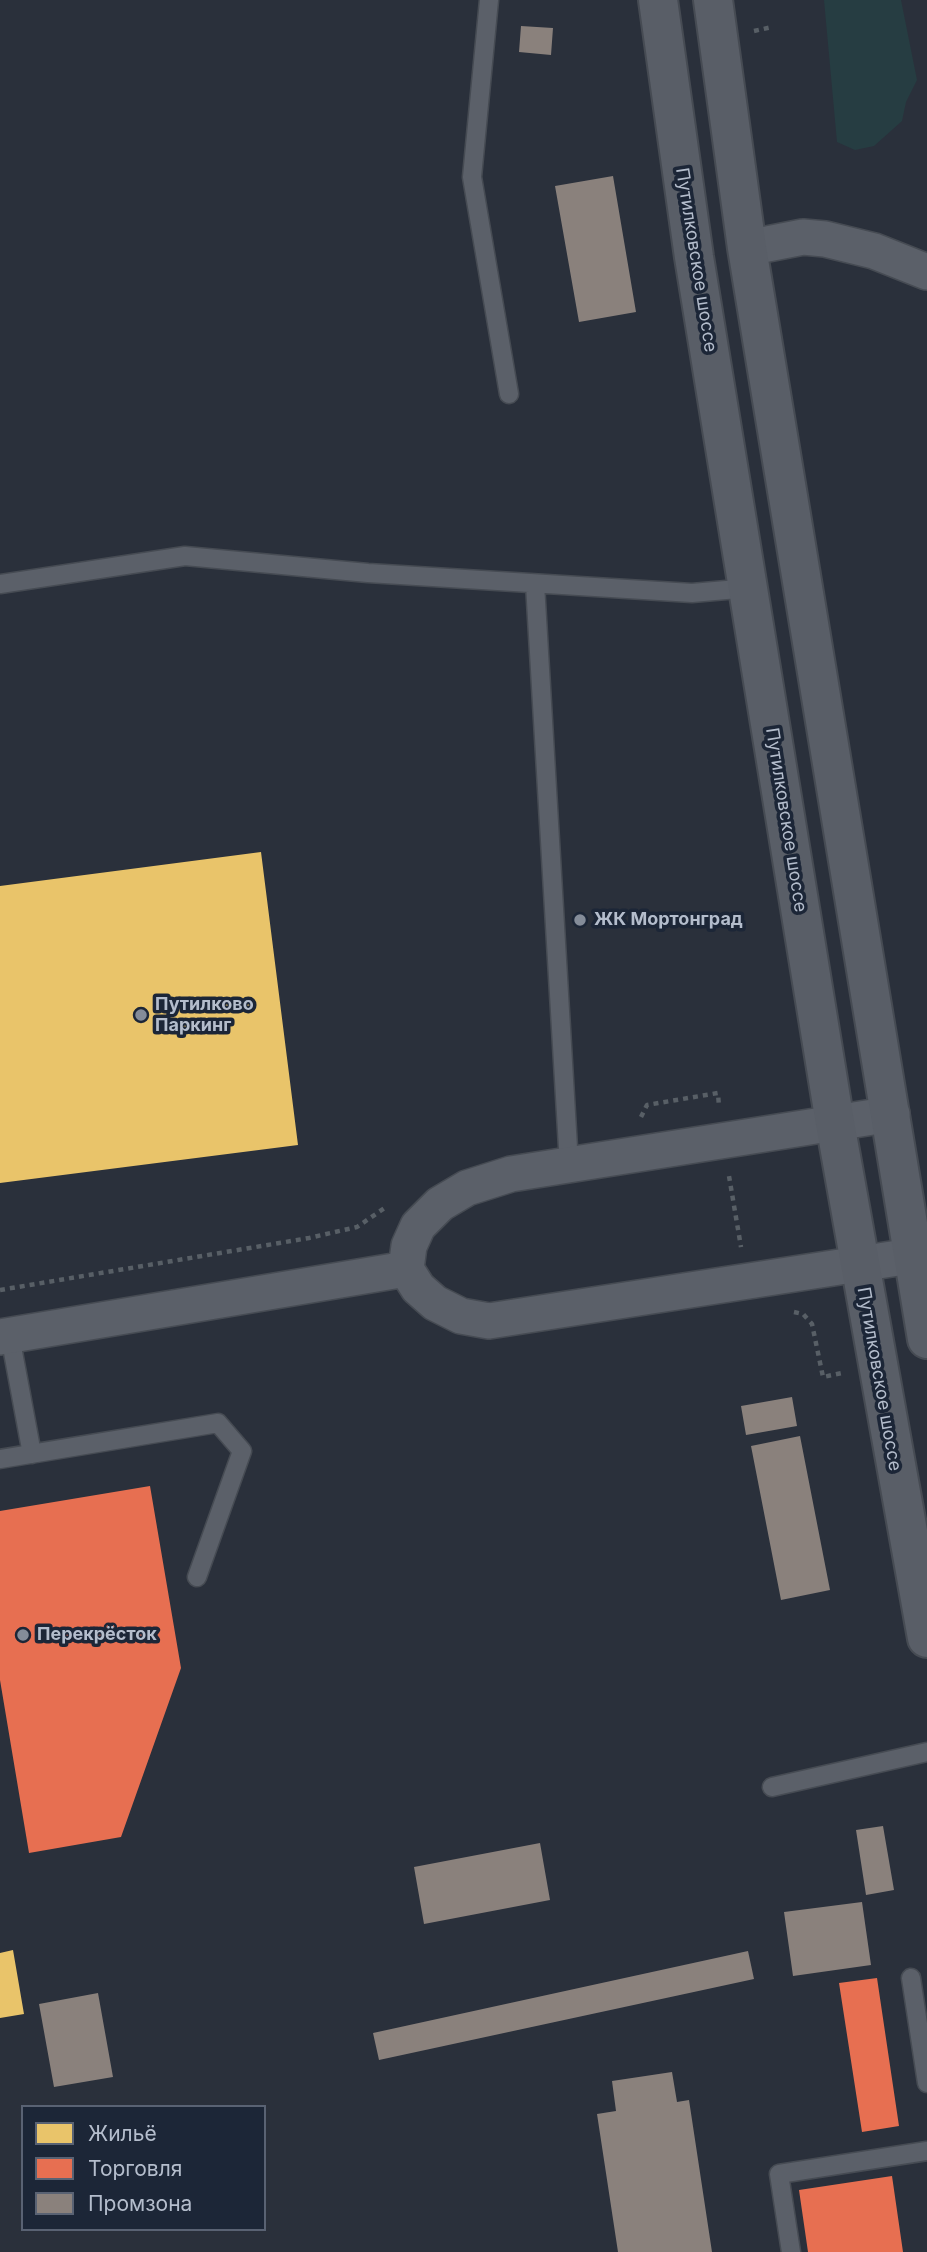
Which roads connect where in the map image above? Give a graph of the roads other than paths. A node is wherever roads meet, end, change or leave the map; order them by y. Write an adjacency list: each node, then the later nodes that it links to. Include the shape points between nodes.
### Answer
1 (489, 0): 6 (lane, via 472,177)
2 (658, 0): 9 (main road, Путилковское шоссе, via 694,257)
3 (713, 0): 4 (main road)
4 (747, 248): 5 (street, via 803,237 825,239 874,251); 10 (main road)
5 (927, 272)
6 (509, 394)
7 (0, 584): 8 (lane, via 185,556)
8 (535, 584): 9 (lane, via 692,593); 12 (lane)
9 (749, 588): 11 (main road, Путилковское шоссе)
10 (892, 1114): 11 (street); 13 (main road)
11 (835, 1123): 12 (street); 14 (main road, Путилковское шоссе)
12 (569, 1165): 15 (street, via 511,1174 467,1188 440,1204 418,1227)
13 (911, 1256): 14 (street); 17 (main road)
14 (859, 1264): 15 (street, via 489,1321 461,1316 435,1303); 21 (main road, Путилковское шоссе)
15 (406, 1269): 16 (street)
16 (5, 1336): 18 (lane)
17 (927, 1339)
18 (32, 1454): 19 (lane); 20 (lane, via 218,1423 242,1451)
19 (0, 1459)
20 (197, 1577)
21 (927, 1638)
22 (927, 1752): 23 (lane)
23 (772, 1787)
24 (911, 1978): 25 (lane)
25 (927, 2082)
26 (927, 2151): 27 (lane, via 779,2174)
27 (791, 2252)

